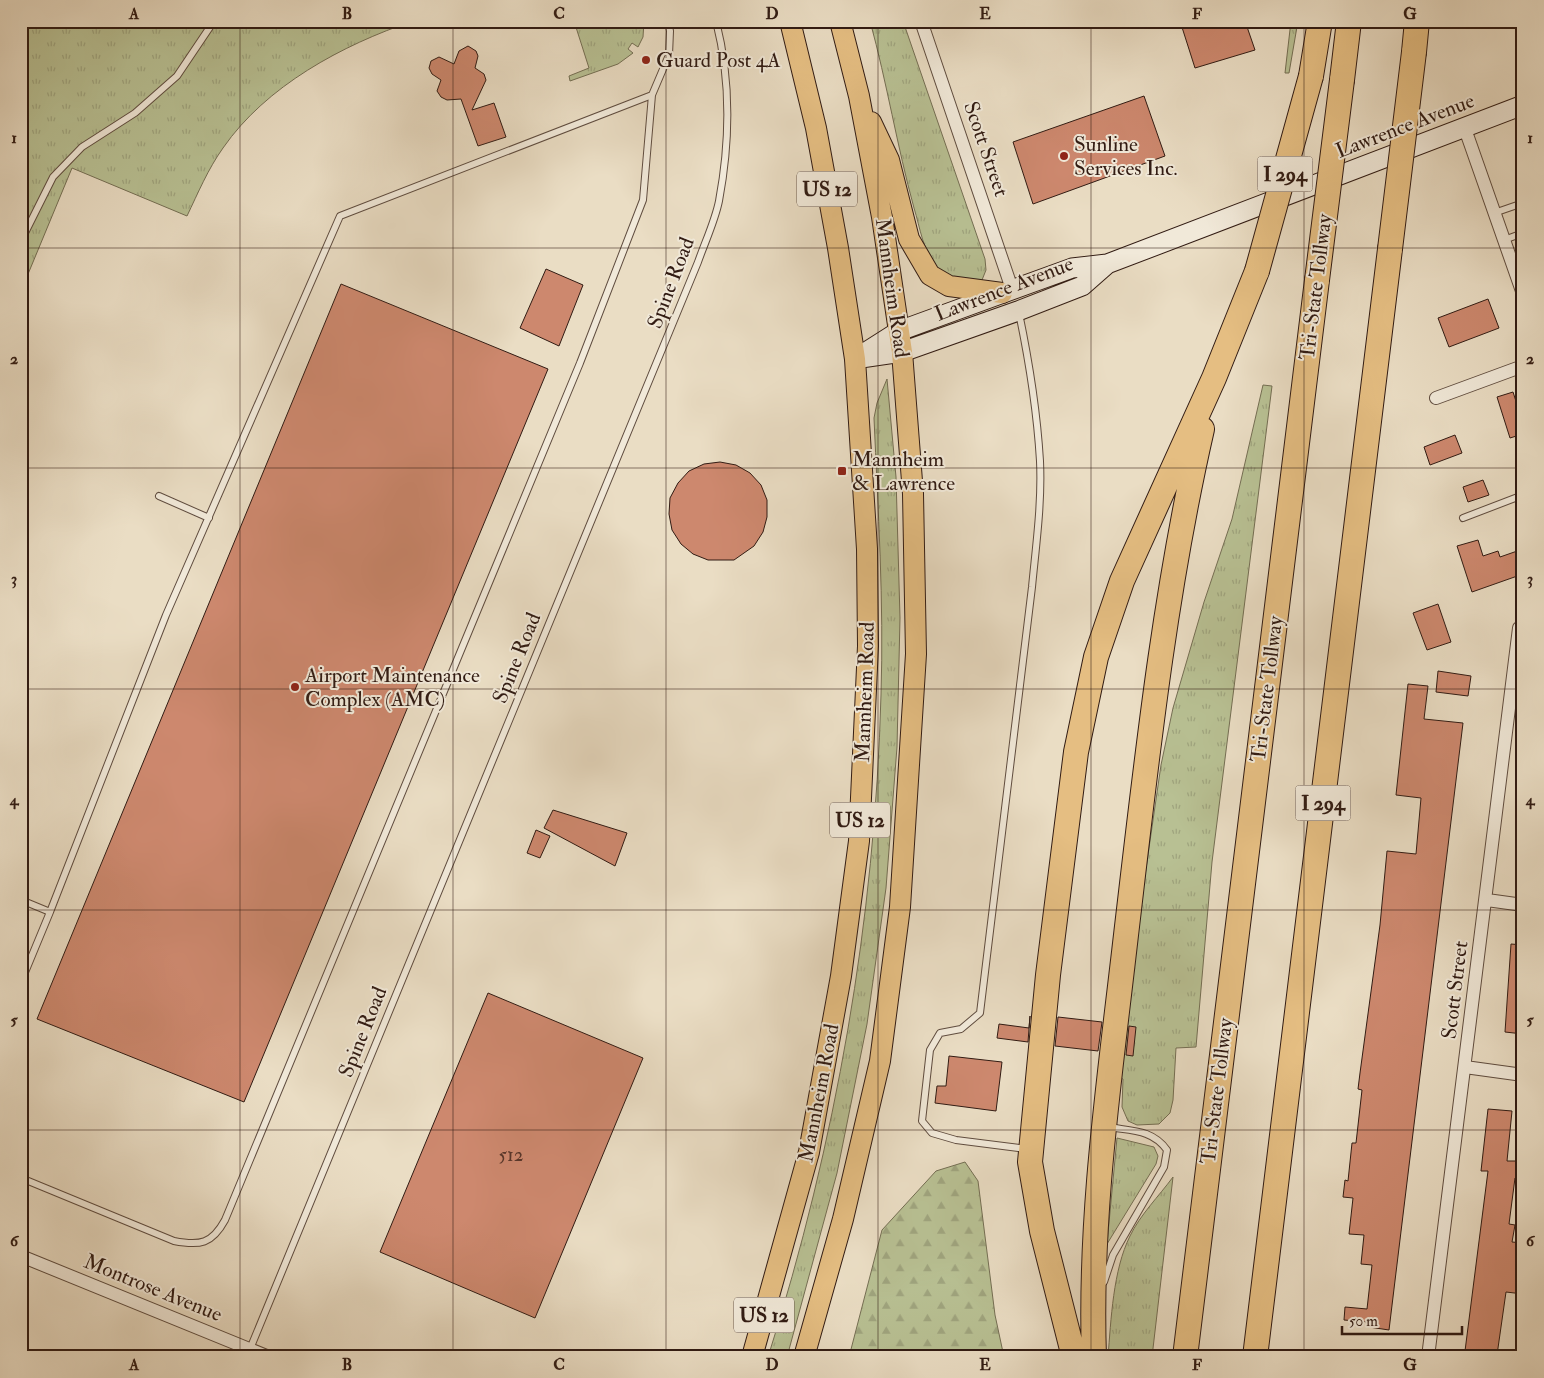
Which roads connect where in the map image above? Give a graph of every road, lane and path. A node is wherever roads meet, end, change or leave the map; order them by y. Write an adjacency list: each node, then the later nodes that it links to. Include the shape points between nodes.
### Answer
1 (214, 21): 18 (lane, via 176,76 135,113 82,147 53,177)
2 (668, 21): 10 (lane, via 669,55)
3 (716, 21): 46 (lane, Spine Road, via 722,42 728,98 726,147 719,202 698,262)
4 (790, 21): 25 (main road, Mannheim Road / US 12, via 816,128)
5 (840, 21): 11 (main road, Mannheim Road / US 12)
6 (922, 21): 20 (street, Scott Street)
7 (1320, 21): 27 (highway, I 294, bridge, via 1311,76 1257,271)
8 (1349, 21): 52 (highway, Tri-State Tollway / I 294, bridge)
9 (1418, 21): 53 (highway, I 294, bridge)
10 (652, 95): 31 (lane, via 340,216); 43 (lane, via 643,200 595,325 217,1236 190,1244 174,1242)
11 (859, 96): 20 (main road, via 889,160 910,239 930,275 949,286); 23 (main road, Mannheim Road / US 12, via 890,263)
12 (1523, 105): 13 (main road, Lawrence Avenue)
13 (1464, 126): 15 (street); 19 (main road, Lawrence Avenue)
14 (1523, 203): 15 (lane)
15 (1494, 213): 17 (street)
16 (1523, 233): 17 (lane)
17 (1504, 240): 21 (street)
18 (21, 241)
19 (1107, 264): 20 (main road, Lawrence Avenue, via 1072,268); 22 (main road, Lawrence Avenue, via 1082,286)
20 (1007, 291): 23 (main road, Lawrence Avenue)
21 (1523, 294)
22 (1018, 311): 24 (main road, Lawrence Avenue); 42 (lane, via 1027,351 1040,462 1038,530 1031,597 980,1013 961,1029 940,1033 930,1050 922,1121 932,1133 956,1140)
23 (899, 331): 24 (main road, Mannheim Road / US 12); 25 (main road, Lawrence Avenue)
24 (902, 352): 25 (main road, Lawrence Avenue); 49 (main road, Mannheim Road / US 12, via 913,494 916,654 900,907 880,1062 843,1219)
25 (854, 359): 48 (main road, Mannheim Road / US 12, via 867,540 868,636 859,841 841,976 809,1152)
26 (1523, 366): 28 (street)
27 (1214, 378): 41 (highway, I 294, via 1179,537 1163,631); 42 (highway, I 294, via 1122,581 1096,657 1076,752 1048,975)
28 (1436, 398)
29 (1523, 494): 32 (lane)
30 (159, 496): 31 (lane)
31 (209, 518): 37 (lane, via 166,615)
32 (1463, 518)
33 (1521, 628): 35 (street, Scott Street)
34 (21, 900): 37 (lane)
35 (1487, 900): 36 (street); 39 (street, Scott Street)
36 (1523, 905)
37 (50, 912): 38 (lane)
38 (21, 982)
39 (1465, 1068): 40 (street); 54 (street, Scott Street)
40 (1523, 1074)
41 (1104, 1127): 45 (highway, I 294, via 1094,1232); 45 (lane, via 1146,1133 1160,1139 1168,1150 1164,1167 1113,1256 1100,1293)
42 (1031, 1150): 50 (highway, I 294, via 1030,1162 1042,1231)
43 (21, 1178)
44 (21, 1256): 46 (street, Montrose Avenue)
45 (1093, 1333): 51 (highway, I 294)
46 (248, 1353): 47 (street, Montrose Avenue)
47 (269, 1357)
48 (752, 1357)
49 (804, 1357)
50 (1074, 1357)
51 (1094, 1357)
52 (1185, 1357)
53 (1255, 1357)
54 (1428, 1357)

